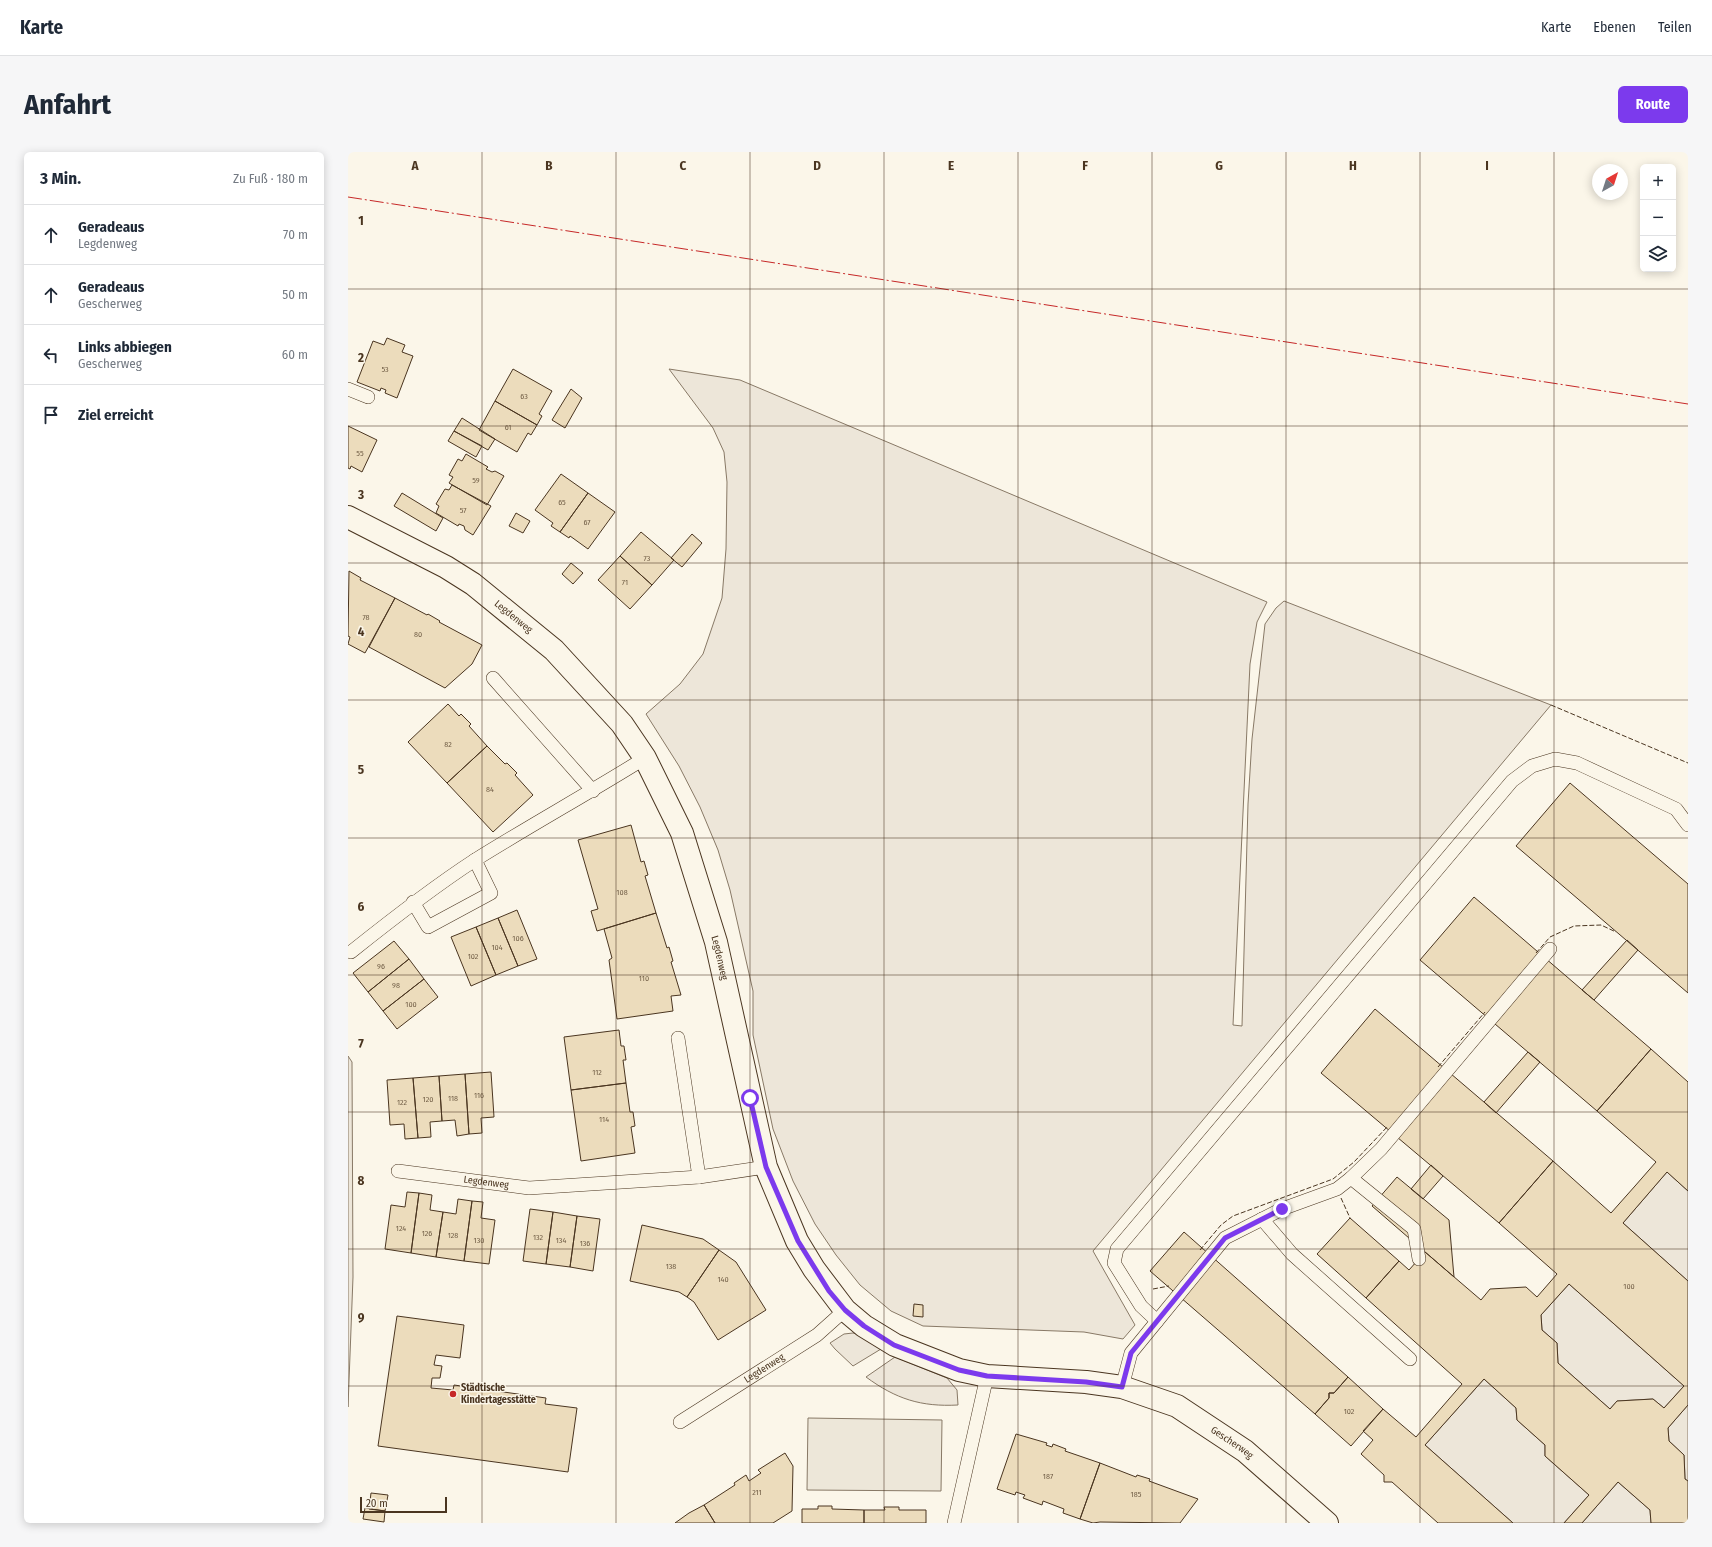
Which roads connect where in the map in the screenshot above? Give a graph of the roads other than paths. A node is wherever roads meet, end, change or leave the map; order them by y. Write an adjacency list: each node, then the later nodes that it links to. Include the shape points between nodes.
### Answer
1 (348, 389): 2 (lane)
2 (368, 397)
3 (348, 517): 5 (street, Legdenweg, via 446,567 479,589 554,650 622,724)
4 (492, 678): 6 (lane)
5 (645, 758): 6 (lane); 13 (street, Legdenweg, via 682,833 716,942)
6 (593, 791): 8 (lane)
7 (1688, 825): 20 (lane, via 1676,809 1577,763 1555,759 1532,766 1512,781 1116,1249 1114,1263 1141,1306)
8 (475, 860): 9 (lane); 9 (lane, via 491,893 428,927)
9 (413, 902): 11 (lane)
10 (1550, 949): 16 (lane, via 1380,1149)
11 (351, 952)
12 (678, 1038): 15 (lane)
13 (766, 1167): 15 (lane, Legdenweg); 19 (street, Legdenweg, via 798,1241 818,1274)
14 (398, 1171): 15 (lane, Legdenweg, via 528,1188)
15 (699, 1177)
16 (1351, 1178): 17 (lane, via 1337,1189); 18 (lane, via 1414,1229)
17 (1262, 1219): 20 (lane, via 1225,1238); 22 (lane, via 1292,1254)
18 (1419, 1259)
19 (845, 1310): 21 (street, Legdenweg); 25 (lane, Legdenweg, via 817,1335)
20 (1157, 1321): 24 (lane, via 1131,1353)
21 (894, 1345): 23 (street, Gescherweg, via 959,1370)
22 (1410, 1359)
23 (987, 1376): 24 (street, Gescherweg, via 1086,1382); 26 (lane)
24 (1122, 1387): 27 (street, Gescherweg, via 1177,1406 1245,1451)
25 (680, 1422)
26 (954, 1523)
27 (1327, 1523)

